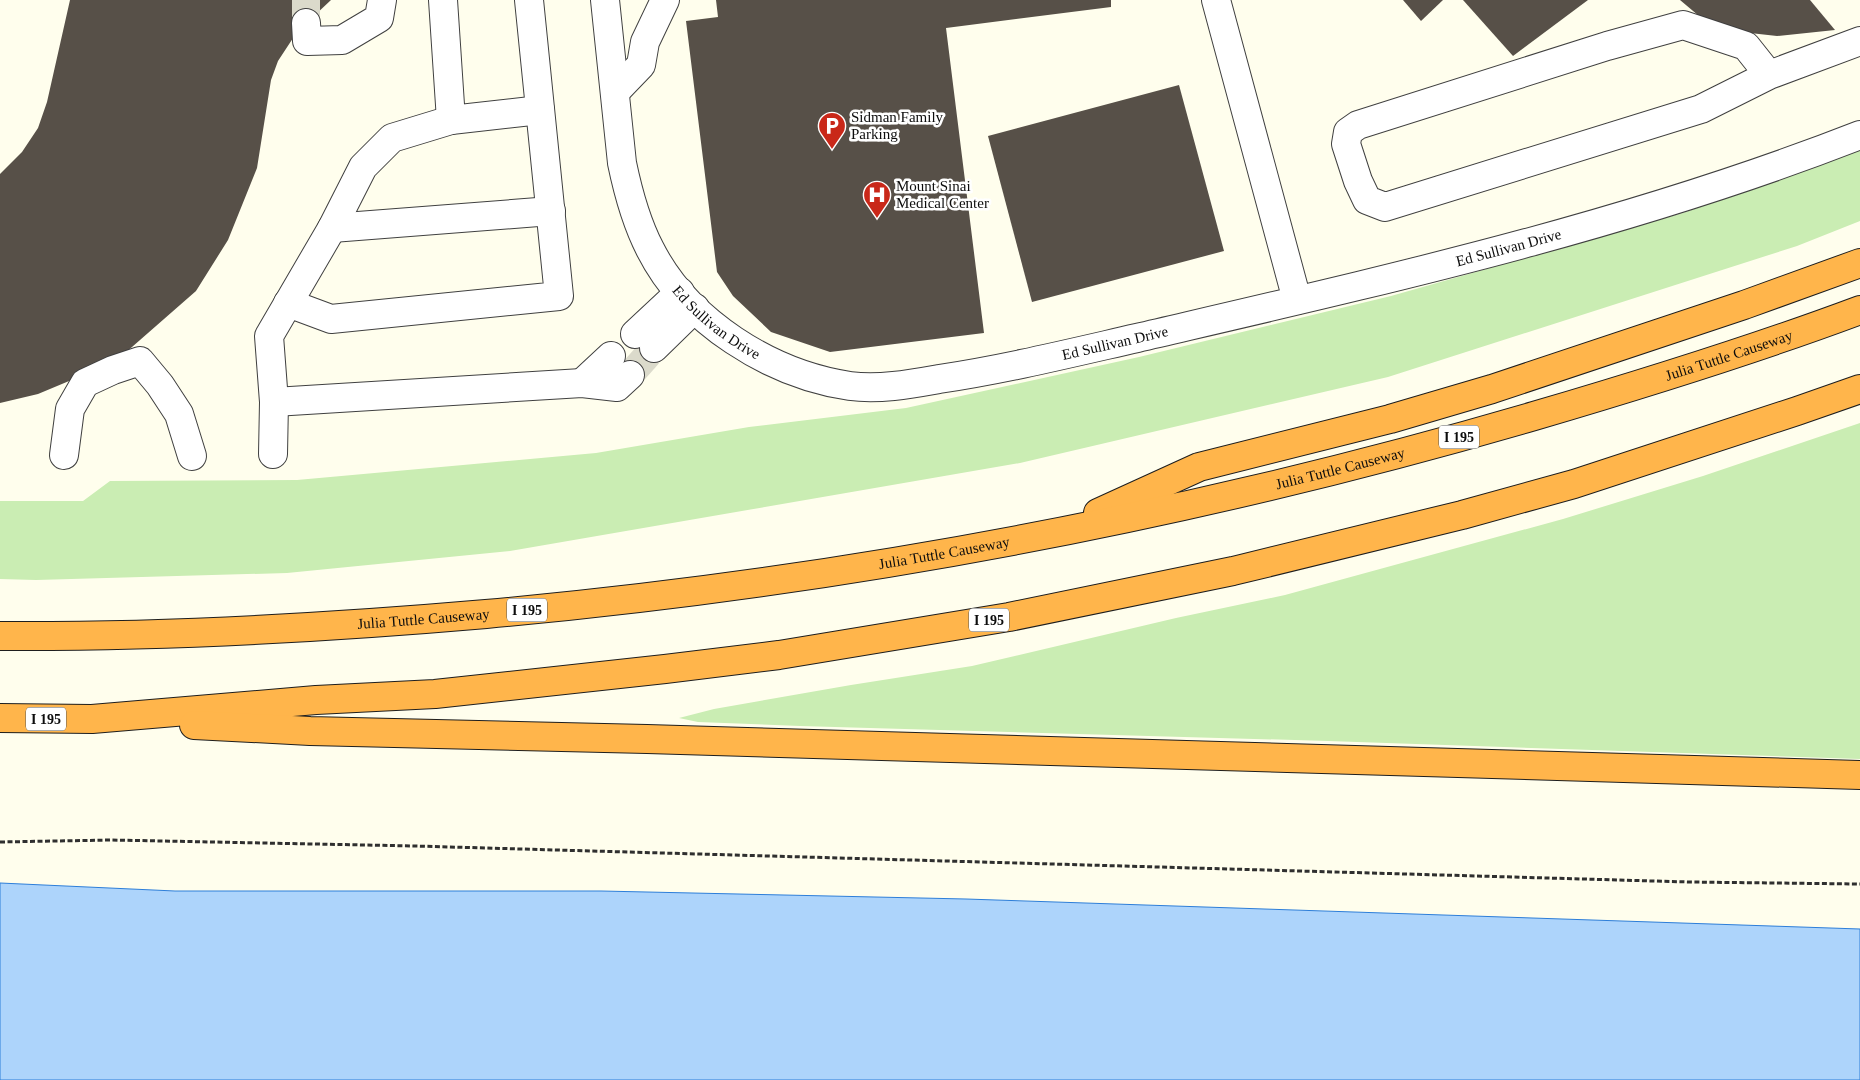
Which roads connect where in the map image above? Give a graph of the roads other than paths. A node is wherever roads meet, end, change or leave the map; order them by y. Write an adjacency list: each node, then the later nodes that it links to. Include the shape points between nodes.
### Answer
1 (382, 0): 7 (street, via 379,18 342,40 307,41)
2 (444, 0): 12 (street)
3 (529, 0): 11 (street)
4 (605, 0): 10 (street, Ed Sullivan Drive)
5 (666, 0): 10 (street, via 645,42 641,65)
6 (1216, 0): 18 (street)
7 (306, 23)
8 (1860, 41): 9 (street)
9 (1769, 75): 9 (street, via 1701,109 1385,207 1367,200 1346,144 1348,132 1358,125 1607,46 1683,26 1746,46)
10 (615, 92): 17 (street, Ed Sullivan Drive, via 627,189 650,250)
11 (540, 110): 12 (street); 14 (street)
12 (451, 120): 15 (street, via 392,138 363,167)
13 (1860, 135): 18 (street, Ed Sullivan Drive, via 1726,184 1593,226)
14 (551, 211): 15 (street); 19 (street, via 559,296 332,319)
15 (332, 228): 19 (street)
16 (1860, 262): 28 (highway, via 1735,308 1492,389 1380,422 1199,468)
17 (687, 300): 18 (street, Ed Sullivan Drive, via 717,329 748,351 778,365 851,386 881,387 988,371); 21 (street)
18 (1298, 300)
19 (288, 302): 24 (street, via 269,336)
20 (1860, 310): 28 (highway, Julia Tuttle Causeway / I 195, via 1671,374 1385,458)
21 (644, 341)
22 (620, 365): 24 (street, via 582,383)
23 (1860, 389): 31 (highway, I 195, via 1592,478 1462,516 1233,571 1009,617 779,655 655,670 435,694 316,700)
24 (274, 402): 25 (street)
25 (273, 454)
26 (64, 455): 27 (street, via 70,409 85,383 140,361 179,414)
27 (192, 456)
28 (1049, 534): 29 (highway, Julia Tuttle Causeway / I 195, via 716,590 542,609 354,625)
29 (0, 636)
30 (0, 718): 31 (highway, I 195)
31 (92, 719): 32 (highway, via 310,731)
32 (1860, 775)

